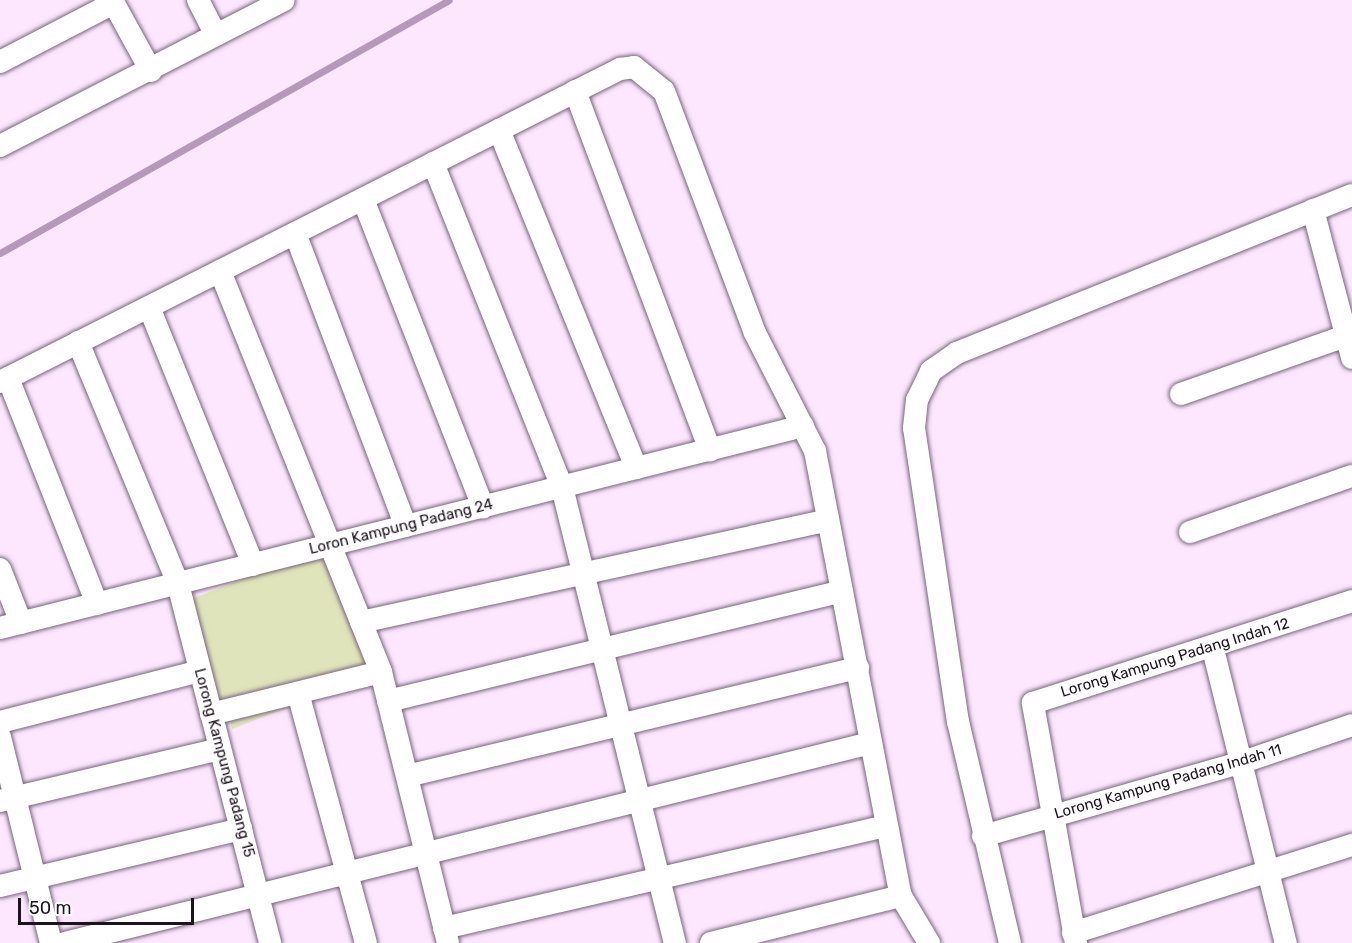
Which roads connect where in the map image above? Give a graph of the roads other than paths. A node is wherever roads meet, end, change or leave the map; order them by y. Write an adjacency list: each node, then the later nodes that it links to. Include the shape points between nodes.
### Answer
1 (198, 0): 4 (street)
2 (284, 0): 4 (street)
3 (113, 2): 5 (street); 6 (street)
4 (216, 35): 6 (street)
5 (0, 62)
6 (151, 70): 9 (street)
7 (575, 92): 8 (street); 22 (street, via 620,69 634,67 664,91 755,333); 23 (street)
8 (499, 130): 10 (street); 24 (street)
9 (0, 146)
10 (433, 163): 12 (street); 26 (street)
11 (1352, 195): 13 (street)
12 (363, 199): 14 (street); 27 (street)
13 (1313, 210): 17 (street); 62 (street, via 957,353 931,371 917,400 914,428 958,722)
14 (295, 233): 15 (street); 29 (street)
15 (220, 271): 16 (street); 31 (street)
16 (149, 307): 18 (street); 32 (street)
17 (1346, 336): 19 (street); 21 (street)
18 (78, 342): 20 (street); 35 (street, Lorong Kampung Padang 15)
19 (1352, 358)
20 (4, 380): 38 (street)
21 (1180, 394)
22 (803, 426): 23 (street, Loron Kampung Padang 24); 28 (street, via 822,477)
23 (710, 450): 24 (street, Loron Kampung Padang 24)
24 (636, 468): 26 (street, Loron Kampung Padang 24)
25 (1352, 476): 30 (street)
26 (562, 487): 27 (street, Loron Kampung Padang 24); 34 (street)
27 (483, 507): 29 (street, Loron Kampung Padang 24)
28 (828, 520): 34 (street); 36 (street)
29 (406, 526): 31 (street, Loron Kampung Padang 24)
30 (1190, 532)
31 (332, 545): 32 (street, Loron Kampung Padang 24); 39 (street)
32 (253, 565): 35 (street, Loron Kampung Padang 24)
33 (0, 569): 40 (street)
34 (583, 573): 39 (street); 41 (street)
35 (177, 584): 38 (street, Loron Kampung Padang 24); 44 (street, Lorong Kampung Padang 15)
36 (842, 591): 41 (street); 43 (street)
37 (1352, 602): 42 (street, Lorong Kampung Padang Indah 12)
38 (97, 604): 40 (street, Loron Kampung Padang 24)
39 (361, 622): 45 (street)
40 (11, 626)
41 (602, 648): 47 (street); 50 (street)
42 (1213, 649): 55 (street); 59 (street, Lorong Kampung Padang Indah 12, via 1033,703)
43 (858, 668): 50 (street); 53 (street)
44 (200, 671): 48 (street, Lorong Kampung Padang 15); 49 (street)
45 (381, 672): 46 (street); 47 (street)
46 (298, 693): 48 (street); 65 (street)
47 (388, 701): 56 (street)
48 (211, 714): 54 (street, Lorong Kampung Padang 15)
49 (0, 722)
50 (621, 725): 56 (street); 58 (street)
51 (1352, 725): 55 (street, Lorong Kampung Padang Indah 11)
52 (0, 737): 57 (street)
53 (871, 744): 58 (street); 60 (street)
54 (220, 749): 57 (street); 61 (street, Lorong Kampung Padang 15)
55 (1240, 763): 59 (street, Lorong Kampung Padang Indah 11); 66 (street)
56 (407, 776): 64 (street)
57 (8, 799): 67 (street)
58 (639, 800): 64 (street); 68 (street)
59 (1054, 816): 62 (street, Lorong Kampung Padang Indah 11); 73 (street)
60 (886, 826): 68 (street); 71 (street)
61 (241, 830): 67 (street); 70 (street, Lorong Kampung Padang 15)
62 (983, 836): 81 (street)
63 (1352, 845): 66 (street)
64 (426, 853): 65 (street); 72 (street)
65 (348, 872): 70 (street); 77 (street)
66 (1269, 874): 73 (street); 82 (street)
67 (35, 878): 69 (street); 74 (street)
68 (659, 879): 72 (street); 78 (street)
69 (0, 886)
70 (258, 895): 75 (street); 76 (street, Lorong Kampung Padang 15)
71 (901, 896): 79 (street); 80 (street)
72 (446, 936)
73 (1075, 938)
74 (51, 943)
75 (65, 943)
76 (270, 943)
77 (366, 943)
78 (675, 943)
79 (711, 943)
80 (929, 943)
81 (1010, 943)
82 (1286, 943)

